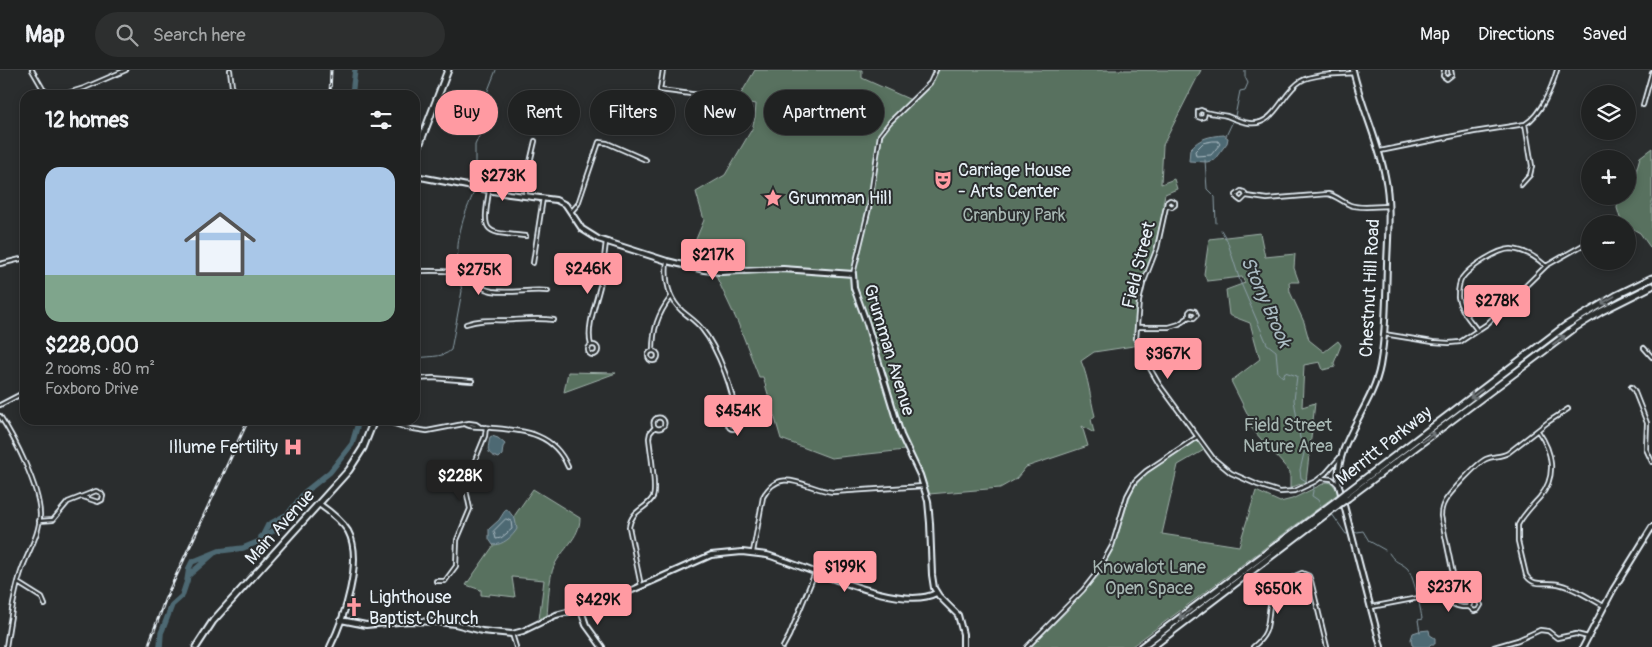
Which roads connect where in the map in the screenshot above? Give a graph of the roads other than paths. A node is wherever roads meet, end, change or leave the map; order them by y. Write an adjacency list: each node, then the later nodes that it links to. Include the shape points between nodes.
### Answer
1 (32, 70): 12 (street)
2 (126, 70): 13 (street)
3 (230, 70): 14 (street)
4 (448, 70): 20 (highway)
5 (663, 70): 15 (street, via 660,90)
6 (936, 70): 41 (street, Grumman Avenue, via 930,83 880,134 870,202)
7 (1444, 70): 8 (street, via 1443,76 1447,79 1452,75)
8 (1451, 70)
9 (1557, 70): 18 (street, via 1545,99)
10 (1354, 72): 17 (street, via 1302,81 1291,89 1272,115 1256,123); 21 (street, Chestnut Hill Road)
11 (1652, 73): 16 (street)
12 (43, 90)
13 (77, 90)
14 (232, 90)
15 (685, 93)
16 (1643, 105)
17 (1205, 112)
18 (1525, 124): 21 (street); 24 (street, via 1532,166 1530,175)
19 (535, 141): 27 (street)
20 (420, 143)
21 (1378, 152): 30 (street, Chestnut Hill Road, via 1385,175)
22 (646, 160): 31 (street, via 598,142 578,204)
23 (420, 177): 25 (street)
24 (1521, 185)
25 (490, 190): 27 (street); 32 (street, via 485,216 488,230)
26 (1246, 196): 30 (street, via 1266,199 1328,194 1356,206)
27 (525, 197): 28 (street)
28 (543, 198): 31 (street, via 559,201); 37 (street)
29 (1167, 205): 49 (street, Field Street, via 1157,248 1143,284)
30 (1388, 206): 51 (street, Chestnut Hill Road)
31 (571, 212): 33 (street, via 585,232)
32 (526, 236)
33 (606, 242): 36 (street); 52 (street, via 592,317)
34 (1581, 246): 39 (street)
35 (20, 259): 38 (street)
36 (667, 261): 41 (street, via 712,271 783,269); 45 (street)
37 (533, 263)
38 (0, 264)
39 (1546, 266): 50 (street); 50 (street, via 1523,252 1509,249 1493,254 1462,277 1458,298)
40 (420, 271): 44 (street, via 463,274 479,287 492,291)
41 (854, 274): 74 (street, Grumman Avenue, via 854,288 901,434)
42 (1652, 278): 76 (highway, Merritt Parkway, one-way to 76, via 1617,294 1565,326)
43 (1652, 286): 76 (highway, Merritt Parkway, one-way to 43, via 1576,327)
44 (548, 291)
45 (671, 298): 54 (street, via 654,330); 63 (street, via 706,334 730,387)
46 (1189, 317): 49 (street, via 1174,326)
47 (554, 320): 48 (street, via 480,320)
48 (466, 324)
49 (1137, 327): 69 (street, Field Street, via 1136,339 1142,357)
50 (1477, 330): 51 (street, via 1460,342 1449,343)
51 (1384, 334): 70 (street, Chestnut Hill Road, via 1375,384)
52 (591, 345): 52 (street, via 588,352 596,354 598,347)
53 (1644, 348): 55 (street)
54 (653, 351): 54 (street, via 658,357 652,361 648,355)
55 (1652, 357)
56 (420, 379): 57 (street)
57 (472, 380)
58 (1631, 387): 71 (street, via 1647,423 1646,448)
59 (20, 395): 60 (street)
60 (0, 405)
61 (1568, 409): 68 (street)
62 (0, 416): 80 (street, via 27,468 38,502)
63 (734, 419)
64 (372, 425): 79 (highway, Main Avenue, via 356,461)
65 (402, 425): 66 (street, via 427,431 464,424)
66 (486, 427): 72 (street, via 541,436 557,447); 84 (street, via 465,485 470,510 457,540 456,566 445,581)
67 (656, 427): 67 (street, via 663,426 662,419 655,419); 86 (street, via 649,438 654,493 649,502 636,511 629,527)
68 (1537, 431): 88 (street, via 1503,456 1480,463 1444,502 1441,516 1453,574); 90 (street, via 1548,450 1552,470 1544,492 1518,526 1526,575 1535,583 1556,583)
69 (1197, 437): 73 (street, Field Street, via 1228,471 1271,490 1282,493 1295,491); 104 (street, via 1136,481 1127,496 1112,546 1098,571)
70 (1341, 456): 73 (street, Field Street); 75 (street, Chestnut Hill Road)
71 (1652, 462)
72 (568, 467)
73 (1320, 478): 75 (street, via 1332,479)
74 (924, 486): 82 (street, via 832,492 793,480 781,481 770,487 763,497); 87 (street, Grumman Avenue, via 930,512 932,575)
75 (1339, 486): 91 (street, Chestnut Hill Road)
76 (1347, 496): 78 (highway, Merritt Parkway, bridge)
77 (83, 497): 77 (street, via 96,491 103,496 98,502); 80 (street, via 66,504 54,520)
78 (1337, 503): 105 (highway, Merritt Parkway, one-way to 105); 106 (highway, Merritt Parkway)
79 (319, 504): 94 (street, via 345,526 353,545 351,580); 98 (highway, Main Avenue, via 213,621)
80 (39, 521): 85 (street)
81 (1652, 527): 90 (street)
82 (754, 552): 83 (street); 86 (street, via 711,555)
83 (815, 571): 87 (street, via 872,592 916,598); 102 (street)
84 (436, 581)
85 (18, 583): 89 (street, via 42,598); 97 (street)
86 (641, 586): 93 (street)
87 (936, 592): 103 (street, via 958,615)
88 (1441, 593): 91 (street); 92 (street, via 1452,605)
89 (45, 605)
90 (1604, 606): 96 (street)
91 (1371, 607): 109 (street, Chestnut Hill Road)
92 (1469, 607): 92 (street, via 1471,601 1477,600 1481,605 1474,611)
93 (581, 610): 95 (street, via 556,615); 101 (street, via 586,625)
94 (341, 620): 95 (street, via 366,625 438,622 482,632); 99 (street)
95 (512, 634): 100 (street)
96 (1588, 638): 110 (street, via 1576,634 1558,638 1540,630); 111 (street)
97 (6, 647)
98 (196, 647)
99 (330, 647)
100 (516, 647)
101 (602, 647)
102 (783, 647)
103 (963, 647)
104 (1027, 647)
105 (1141, 647)
106 (1152, 647)
107 (1253, 647): 108 (street, via 1268,629 1270,606 1276,592 1302,572 1311,581)
108 (1327, 647)
109 (1381, 647)
110 (1494, 647)
111 (1583, 647)

